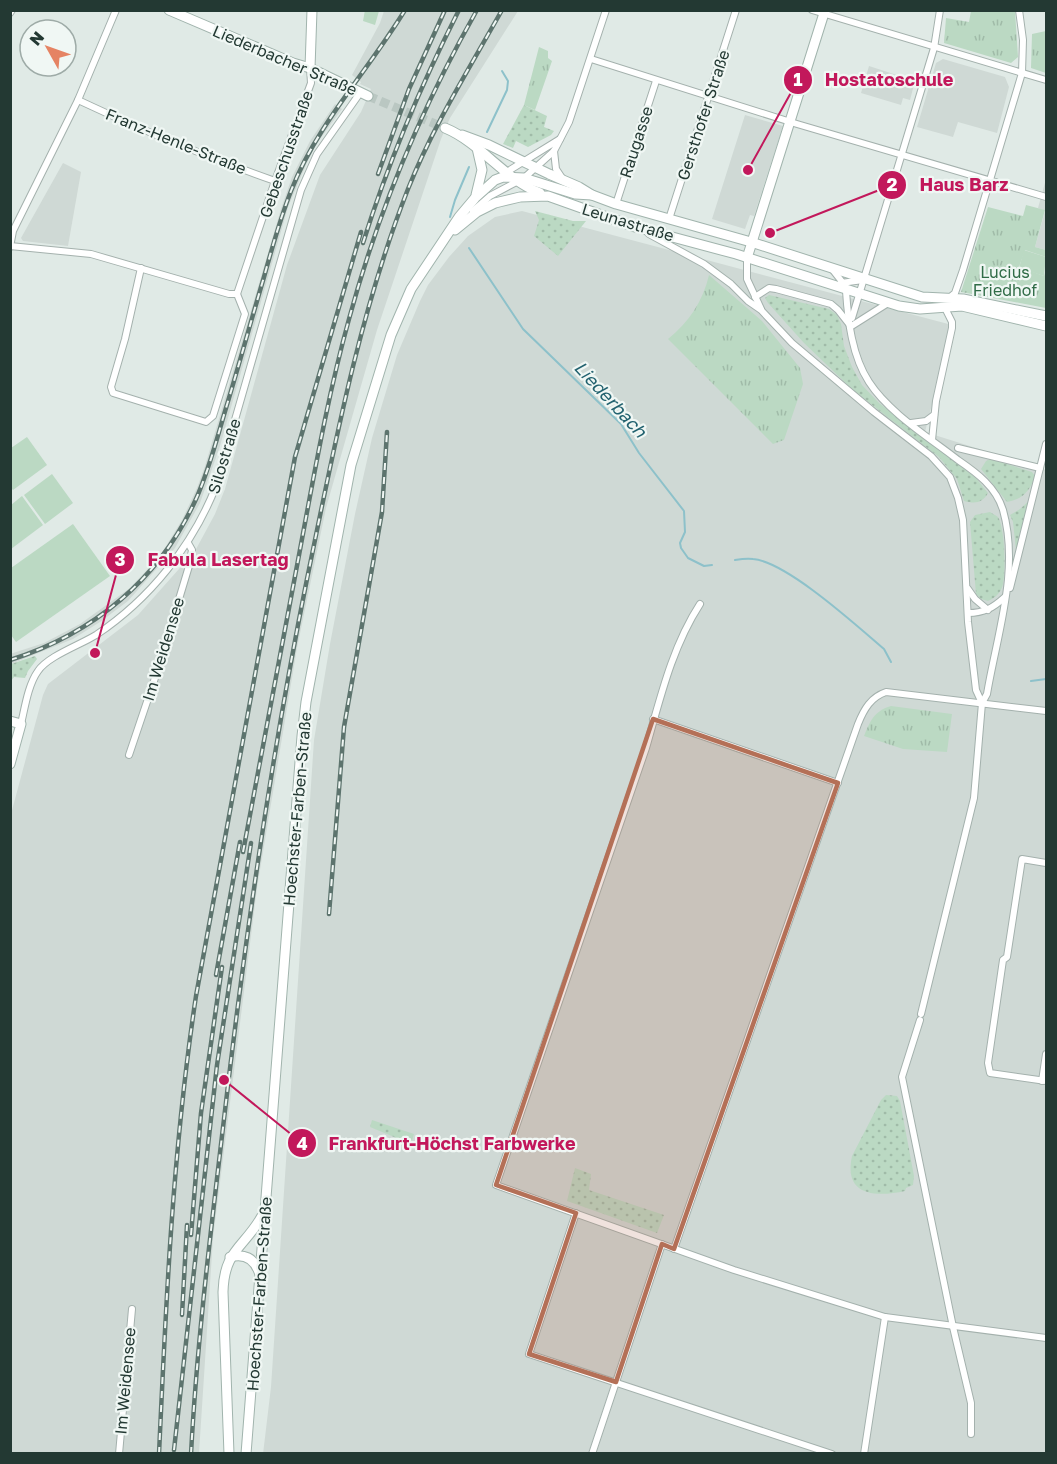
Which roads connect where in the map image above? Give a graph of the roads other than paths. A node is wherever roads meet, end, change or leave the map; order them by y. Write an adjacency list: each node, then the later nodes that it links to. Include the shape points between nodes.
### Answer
1 (116, 10): 18 (street)
2 (169, 10): 12 (main road, Liederbacher Straße)
3 (312, 10): 12 (main road, Gebeschusstraße)
4 (606, 10): 11 (street)
5 (736, 10): 17 (street, Gersthofer Straße)
6 (812, 10): 9 (street)
7 (939, 10): 10 (street)
8 (1019, 10): 13 (street)
9 (824, 12): 10 (street); 19 (main road)
10 (934, 48): 13 (street); 25 (street)
11 (591, 59): 15 (street); 22 (street)
12 (310, 68): 16 (main road, Liederbacher Straße); 30 (street, Gebeschusstraße, via 311,83)
13 (1022, 73): 14 (street); 29 (street)
14 (1047, 80)
15 (656, 81): 17 (street); 36 (street, Raugasse)
16 (364, 95): 64 (street, Silostraße, via 317,154 301,190 216,486)
17 (710, 95): 19 (street); 37 (street, Gersthofer Straße)
18 (78, 100): 30 (street, Franz-Henle-Straße, via 202,155); 42 (street, via 14,231)
19 (790, 122): 25 (street); 41 (main road)
20 (445, 128): 21 (main road)
21 (462, 135): 23 (main road); 26 (main road, Leunastraße)
22 (563, 136): 24 (street); 26 (street, via 538,152)
23 (477, 148): 27 (main road); 35 (main road, Hoechster-Farben-Straße, via 482,178)
24 (554, 151): 26 (street); 31 (street, via 556,169)
25 (902, 154): 29 (street); 46 (street)
26 (528, 165): 27 (street); 27 (street); 31 (main road, Leunastraße)
27 (515, 177): 28 (main road, Leunastraße); 32 (main road, Leunastraße); 33 (main road, via 528,188); 38 (street, via 483,201)
28 (495, 180): 35 (main road, Hoechster-Farben-Straße)
29 (991, 180): 34 (street); 51 (street, via 955,293)
30 (275, 181): 48 (street, Gebeschusstraße)
31 (566, 182): 32 (main road, Leunastraße)
32 (592, 195): 36 (main road, Leunastraße)
33 (548, 196): 38 (main road, Leunastraße, via 503,201); 39 (main road, Leunastraße)
34 (1047, 196)
35 (475, 198): 40 (main road, Hoechster-Farben-Straße)
36 (616, 204): 37 (main road, Leunastraße)
37 (669, 219): 41 (main road, Leunastraße)
38 (463, 223): 40 (main road, Leunastraße)
39 (635, 226): 43 (main road, Leunastraße); 54 (street, via 704,264)
40 (444, 240): 81 (main road, Hoechster-Farben-Straße, via 402,308 364,422 345,493 306,702)
41 (751, 242): 43 (main road); 45 (main road, Leunastraße)
42 (11, 247): 44 (street, via 91,254)
43 (747, 258): 47 (main road, Leunastraße); 50 (street, via 747,279)
44 (141, 268): 48 (street); 48 (street, via 111,387 113,393 206,422 213,416 245,314)
45 (832, 268): 46 (main road, Leunastraße); 47 (street)
46 (864, 280): 47 (street, Leunastraße); 49 (street); 51 (main road, Leunastraße, via 922,297)
47 (845, 287): 49 (main road, Leunastraße); 57 (street)
48 (237, 294)
49 (859, 295): 52 (main road, Leunastraße); 57 (street)
50 (755, 297): 54 (street); 57 (street, via 776,288 831,304)
51 (949, 298): 55 (main road, Leunastraße)
52 (888, 303): 53 (main road, Leunastraße, via 910,309); 57 (street)
53 (945, 308): 56 (main road, Leunastraße, via 962,306); 58 (street, via 952,322)
54 (761, 310): 65 (street, via 792,343 943,468 955,487 963,519)
55 (1047, 316)
56 (1047, 326)
57 (850, 327): 59 (street, via 870,383)
58 (934, 414): 59 (street, via 926,422); 60 (street)
59 (911, 423): 60 (street)
60 (932, 440): 66 (street, via 983,479 1002,507 1008,544)
61 (1047, 444): 63 (street)
62 (958, 448): 63 (street)
63 (1040, 468): 66 (street)
64 (188, 543): 74 (street, Silostraße, via 124,613 82,644 40,667); 75 (street, Im Weidensee, via 192,550 189,566)
65 (966, 586): 68 (street); 69 (street)
66 (1005, 597): 68 (street); 70 (street)
67 (700, 603): 72 (street, via 685,630)
68 (988, 610): 69 (street)
69 (968, 613): 70 (street, via 976,690)
70 (982, 703): 71 (street); 77 (street, via 886,692 874,697 861,715); 89 (street, via 974,798 902,1077)
71 (1047, 711)
72 (653, 719): 77 (street); 82 (street, via 496,1185)
73 (10, 721): 74 (main road)
74 (21, 724): 76 (main road, Silostraße)
75 (129, 755)
76 (10, 764)
77 (838, 783): 84 (street)
78 (1047, 863): 80 (street, via 1022,859 988,1063 990,1073)
79 (1047, 1054): 80 (street)
80 (1045, 1081)
81 (265, 1212): 85 (main road); 86 (main road, Hoechster-Farben-Straße)
82 (576, 1213): 83 (street); 91 (street, via 529,1354)
83 (662, 1244): 84 (street); 91 (street)
84 (674, 1249): 88 (street)
85 (230, 1257): 86 (main road, via 249,1258); 95 (main road, via 223,1292)
86 (260, 1276): 96 (main road, Hoechster-Farben-Straße)
87 (132, 1309): 94 (street, Im Weidensee)
88 (885, 1317): 89 (street); 98 (street)
89 (953, 1327): 90 (street); 92 (street, via 971,1403)
90 (1047, 1338)
91 (616, 1382): 93 (street); 97 (street)
92 (971, 1434)
93 (827, 1453)
94 (119, 1454)
95 (230, 1454)
96 (246, 1454)
97 (592, 1454)
98 (864, 1454)

